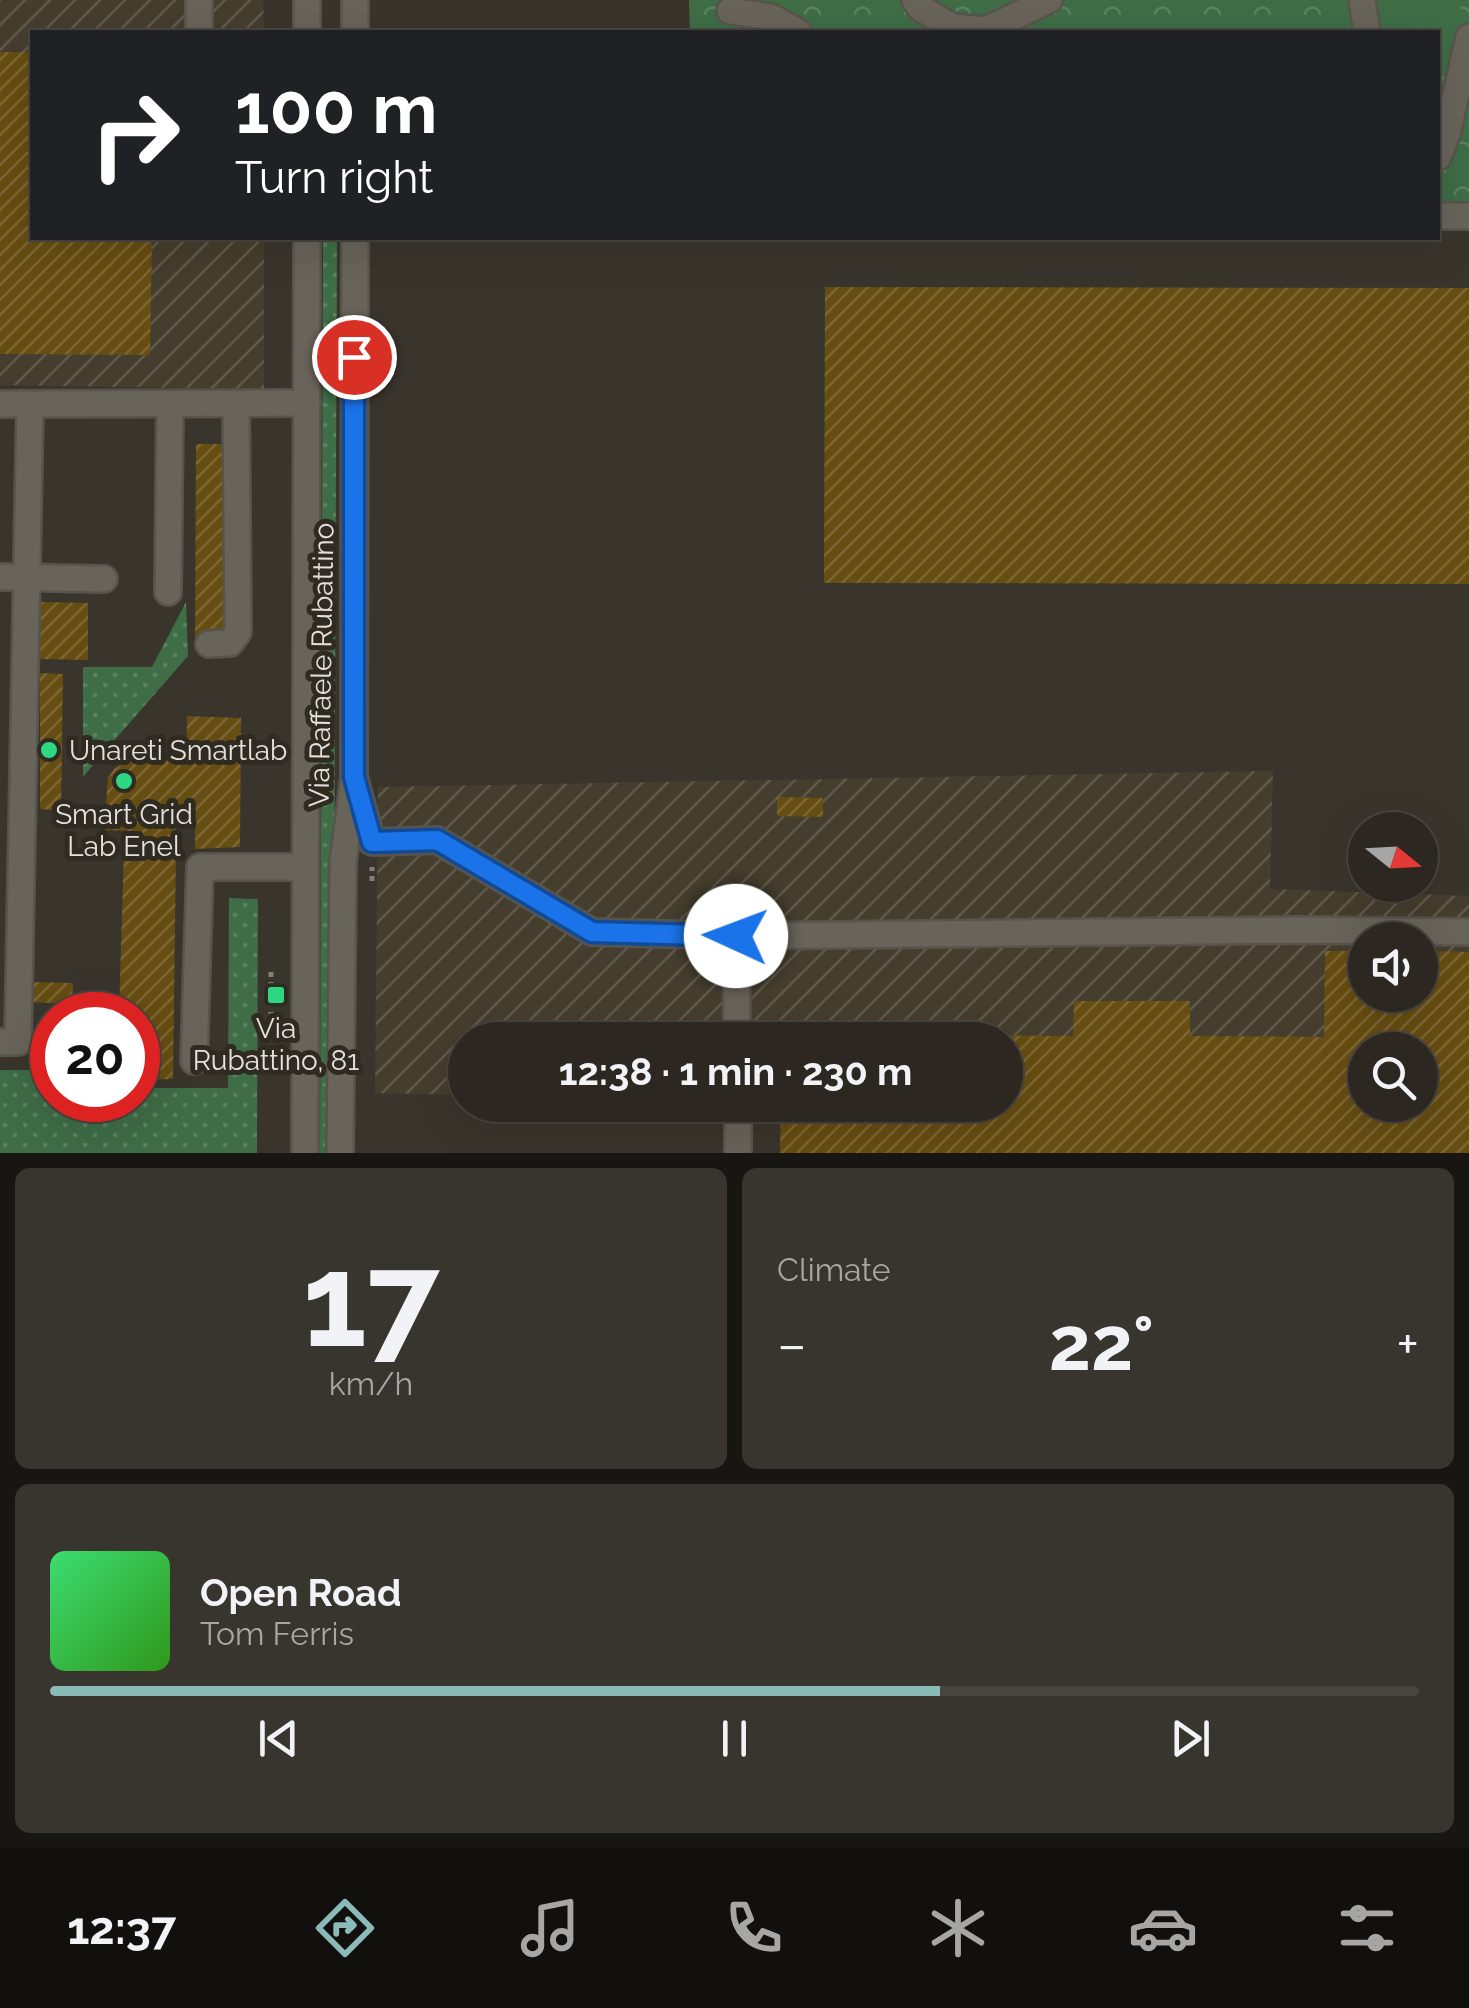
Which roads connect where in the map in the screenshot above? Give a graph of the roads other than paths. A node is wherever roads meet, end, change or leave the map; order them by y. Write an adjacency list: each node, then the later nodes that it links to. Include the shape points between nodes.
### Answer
1 (200, 0): 8 (street)
2 (307, 0): 9 (street)
3 (356, 0): 10 (street)
4 (915, 0): 5 (street, via 953,27 986,30)
5 (1049, 0)
6 (1362, 0): 12 (street)
7 (730, 14): 11 (street, via 771,17)
8 (199, 30)
9 (307, 30)
10 (356, 30)
11 (794, 30)
12 (1367, 30)
13 (1469, 37): 14 (street)
14 (1454, 96): 15 (street)
15 (1440, 152)
16 (1440, 216): 17 (street)
17 (1469, 216)
18 (307, 240): 20 (street, Via Raffaele Rubattino)
19 (355, 240): 30 (street, Via Raffaele Rubattino)
20 (307, 403): 24 (street); 31 (street, Via Raffaele Rubattino)
21 (0, 404): 22 (street)
22 (30, 404): 23 (street); 26 (street)
23 (170, 404): 24 (street); 28 (street)
24 (236, 404): 29 (street, via 238,632 230,644)
25 (0, 577): 26 (street)
26 (26, 578): 27 (street); 35 (street, via 18,1042)
27 (104, 579)
28 (168, 592)
29 (208, 644)
30 (354, 777): 33 (street, via 372,842 437,840 592,932); 39 (street, Via Raffaele Rubattino, via 343,862)
31 (305, 867): 36 (street, via 200,868); 38 (street, Via Raffaele Rubattino)
32 (1469, 932): 33 (street)
33 (736, 936): 34 (street)
34 (737, 1022)
35 (0, 1042)
36 (194, 1061)
37 (738, 1122): 40 (street)
38 (305, 1153)
39 (340, 1153)
40 (738, 1153)

